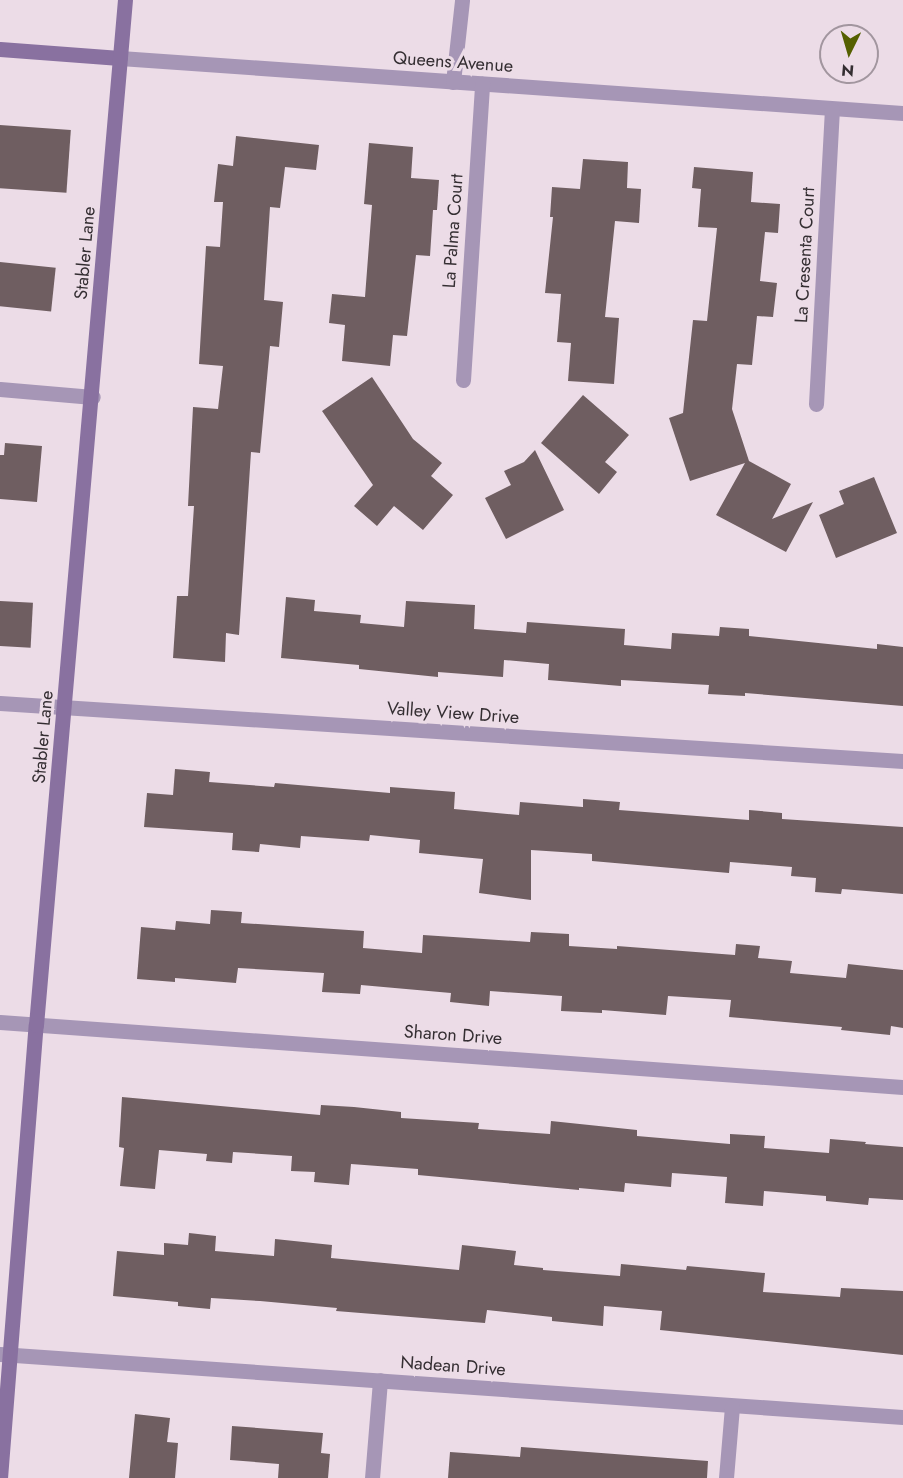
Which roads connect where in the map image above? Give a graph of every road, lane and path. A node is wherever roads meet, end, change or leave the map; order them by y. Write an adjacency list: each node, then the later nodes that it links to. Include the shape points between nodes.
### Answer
1 (125, 0): 4 (street, Stabler Lane)
2 (462, 0): 5 (street)
3 (0, 49): 4 (street, Queens Avenue)
4 (120, 58): 5 (street, Queens Avenue); 11 (street, Stabler Lane)
5 (453, 82): 6 (street, Queens Avenue)
6 (482, 84): 7 (street, Queens Avenue); 9 (street, La Palma Court)
7 (832, 108): 8 (street, Queens Avenue); 12 (street, La Cresenta Court)
8 (903, 113)
9 (463, 380)
10 (0, 389): 11 (street)
11 (93, 397): 14 (street, Stabler Lane)
12 (816, 404)
13 (0, 703): 14 (street, Valley View Drive)
14 (65, 708): 15 (street, Valley View Drive); 17 (street, Stabler Lane)
15 (903, 761)
16 (0, 1022): 17 (street, Sharon Drive)
17 (36, 1025): 18 (street, Sharon Drive); 19 (street, Stabler Lane)
18 (903, 1087)
19 (4, 1354): 20 (street, Nadean Drive); 23 (street, Stabler Lane)
20 (380, 1380): 21 (street, Nadean Drive); 24 (street)
21 (732, 1406): 22 (street, Nadean Drive); 25 (street)
22 (903, 1417)
23 (0, 1478)
24 (372, 1478)
25 (726, 1478)

